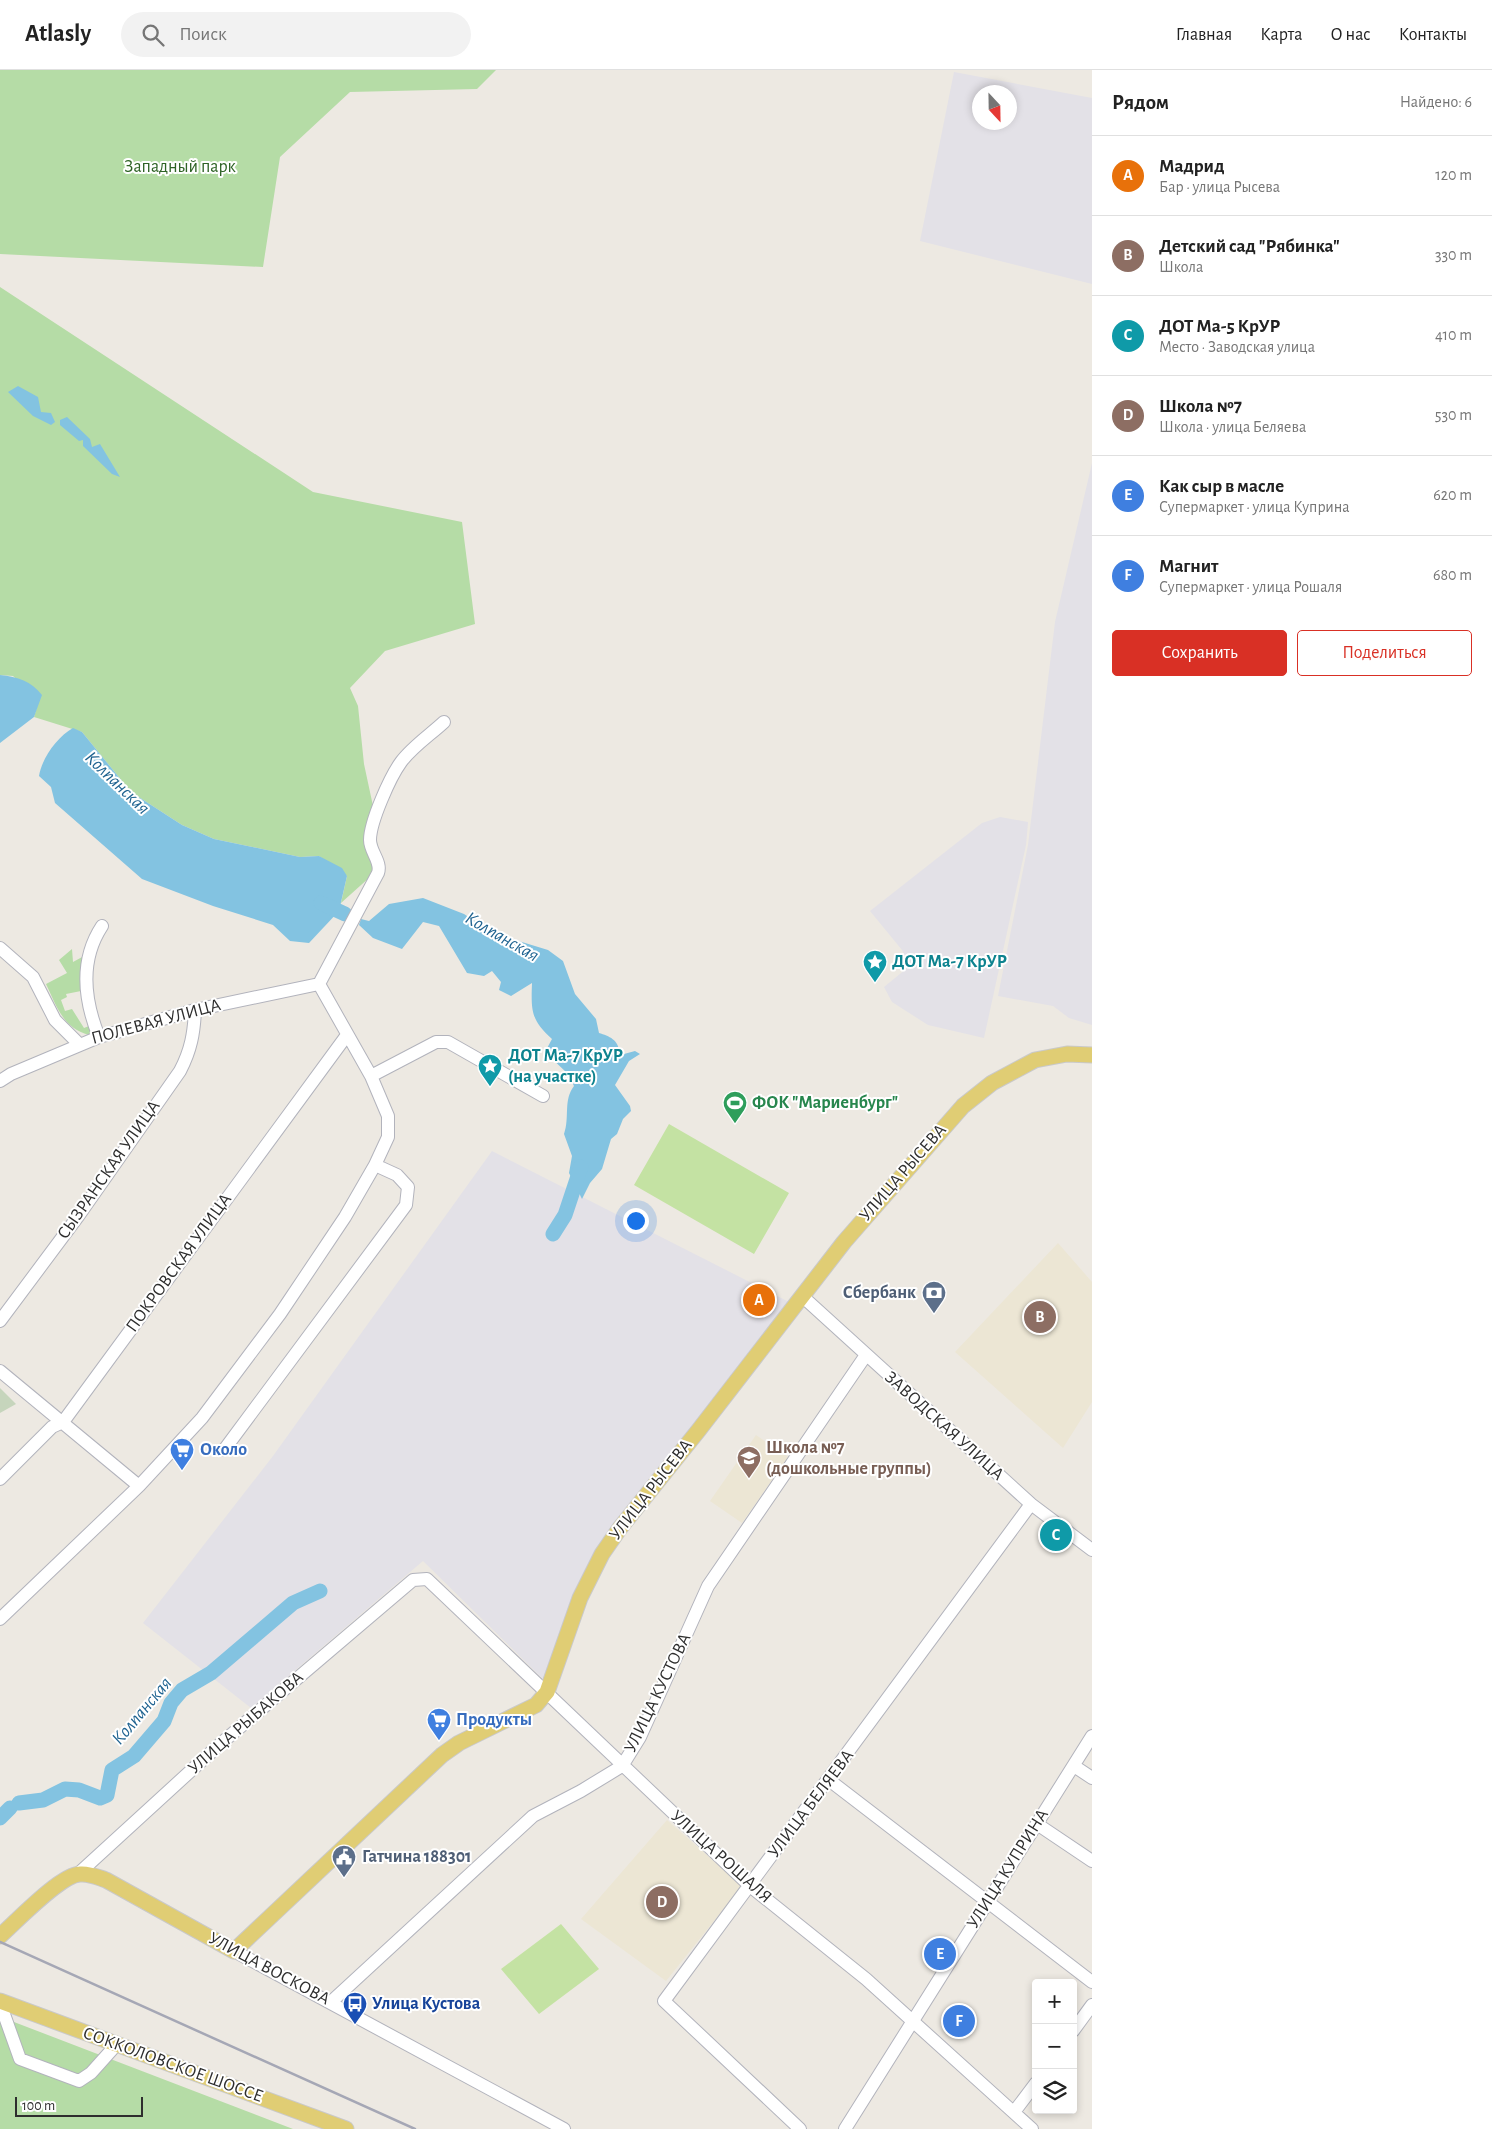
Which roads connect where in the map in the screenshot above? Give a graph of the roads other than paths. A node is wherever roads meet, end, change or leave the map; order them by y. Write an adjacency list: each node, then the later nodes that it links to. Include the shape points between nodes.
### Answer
1 (444, 722): 4 (street, via 402,762 381,803 370,842 380,868)
2 (102, 926): 7 (street, via 94,938 86,967 86,994)
3 (0, 948): 8 (street, via 33,977 55,1020)
4 (319, 984): 5 (street, ПОЛЕВАЯ УЛИЦА); 6 (street)
5 (196, 1010): 7 (street, ПОЛЕВАЯ УЛИЦА); 15 (street, СЫЗРАНСКАЯ УЛИЦА, via 194,1037 180,1071)
6 (347, 1035): 10 (street); 18 (street, ПОКРОВСКАЯ УЛИЦА)
7 (99, 1037): 8 (street, ПОЛЕВАЯ УЛИЦА)
8 (79, 1044): 11 (street, ПОЛЕВАЯ УЛИЦА)
9 (1092, 1055): 14 (main road, УЛИЦА РЫСЕВА, via 1067,1054 1035,1060 992,1083 963,1106 888,1190)
10 (371, 1076): 12 (street, via 436,1042 448,1042); 13 (street, via 388,1116 388,1137)
11 (0, 1081)
12 (544, 1096)
13 (375, 1165): 19 (street, via 397,1175 408,1187 406,1205); 21 (street, via 345,1217 280,1314 202,1418)
14 (802, 1296): 16 (street, ЗАВОДСКАЯ УЛИЦА); 26 (main road, УЛИЦА РЫСЕВА, via 602,1554 580,1598)
15 (0, 1321)
16 (866, 1355): 22 (street, ЗАВОДСКАЯ УЛИЦА); 28 (street, УЛИЦА КУСТОВА, via 708,1586 640,1738)
17 (0, 1371): 18 (street)
18 (62, 1422): 20 (street, ПОКРОВСКАЯ УЛИЦА, via 52,1427); 21 (street)
19 (224, 1450)
20 (0, 1479)
21 (140, 1486): 25 (street)
22 (1031, 1504): 23 (street, ЗАВОДСКАЯ УЛИЦА); 31 (street, УЛИЦА БЕЛЯЕВА)
23 (1092, 1550)
24 (419, 1578): 26 (street, УЛИЦА РОШАЛЯ, via 427,1579); 34 (street, УЛИЦА РЫБАКОВА, via 219,1745)
25 (0, 1619)
26 (547, 1692): 28 (street, УЛИЦА РОШАЛЯ); 38 (main road, УЛИЦА РЫСЕВА, via 536,1705 458,1743 442,1755)
27 (1092, 1736): 29 (street, УЛИЦА КУПРИНА)
28 (622, 1766): 35 (street, УЛИЦА РОШАЛЯ); 41 (street, УЛИЦА КУСТОВА, via 533,1816)
29 (1074, 1766): 30 (street); 32 (street, УЛИЦА КУПРИНА)
30 (1092, 1778)
31 (828, 1780): 35 (street, УЛИЦА БЕЛЯЕВА); 36 (street)
32 (1036, 1824): 33 (street); 36 (street, УЛИЦА КУПРИНА)
33 (1092, 1861)
34 (86, 1871): 37 (main road, via 54,1888); 38 (main road, УЛИЦА ВОСКОВА)
35 (750, 1886): 43 (street, УЛИЦА РОШАЛЯ); 50 (street, УЛИЦА БЕЛЯЕВА, via 664,2001)
36 (987, 1903): 39 (street); 43 (street, УЛИЦА КУПРИНА)
37 (0, 1936)
38 (234, 1951): 41 (street, УЛИЦА ВОСКОВА)
39 (1092, 1982)
40 (0, 2002): 45 (main road, СОККОЛОВСКОЕ ШОССЕ); 45 (street, via 20,2059 63,2075 80,2081)
41 (331, 2002): 49 (street, УЛИЦА ВОСКОВА)
42 (1092, 2005): 44 (street)
43 (913, 2020): 47 (street, УЛИЦА РОШАЛЯ); 51 (street, УЛИЦА КУПРИНА)
44 (1077, 2026)
45 (117, 2044): 48 (main road, СОККОЛОВСКОЕ ШОССЕ)
46 (1032, 2088): 47 (street)
47 (1014, 2112): 52 (street, УЛИЦА РОШАЛЯ)
48 (346, 2129)
49 (564, 2129)
50 (800, 2129)
51 (845, 2129)
52 (1032, 2129)

